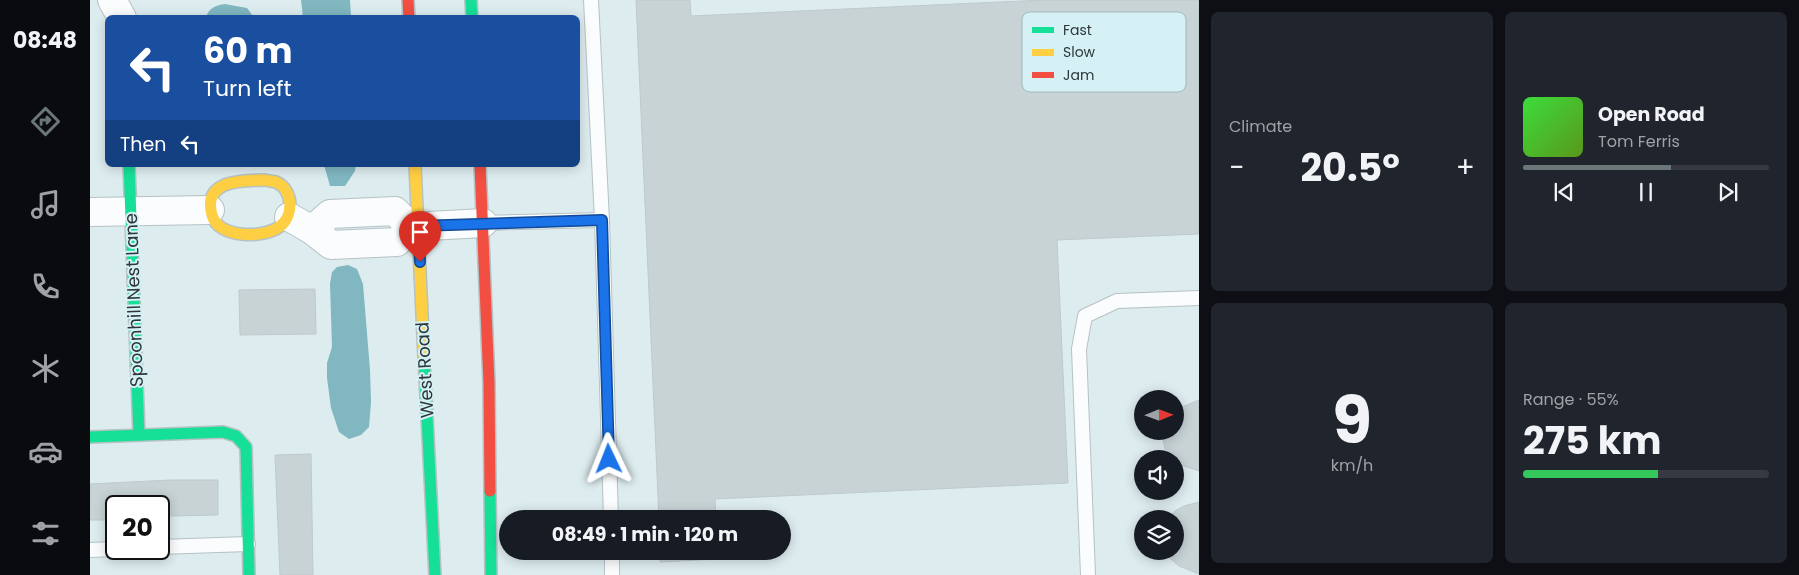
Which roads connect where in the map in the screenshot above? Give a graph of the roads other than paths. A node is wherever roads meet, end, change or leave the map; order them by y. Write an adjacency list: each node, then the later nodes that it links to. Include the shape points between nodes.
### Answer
1 (112, 0): 5 (street)
2 (408, 0): 6 (main road)
3 (472, 0): 7 (main road)
4 (591, 0): 14 (lane)
5 (120, 15)
6 (409, 15)
7 (472, 15)
8 (129, 167): 12 (main road, Spoonhill Nest Lane)
9 (416, 167): 17 (main road, West Road)
10 (480, 167): 16 (main road)
11 (210, 210): 12 (street); 15 (main road, via 216,224 232,234 270,232); 15 (main road, via 212,196 227,183 265,180 276,182 283,188)
12 (131, 211): 13 (street); 19 (main road, Spoonhill Nest Lane)
13 (90, 212)
14 (602, 220): 16 (lane); 21 (lane)
15 (300, 223): 17 (street, via 331,245 397,242)
16 (483, 223): 17 (street); 29 (main road)
17 (414, 226): 28 (main road, West Road)
18 (1199, 298): 31 (lane, via 1117,301 1085,316 1079,349)
19 (139, 435): 20 (main road); 22 (main road, via 223,432 236,436 246,447)
20 (90, 437)
21 (611, 510)
22 (248, 544): 23 (lane); 27 (main road)
23 (170, 547)
24 (105, 549): 25 (lane)
25 (90, 550)
26 (612, 560): 30 (lane)
27 (249, 575)
28 (435, 575)
29 (491, 575)
30 (612, 575)
31 (1088, 575)

